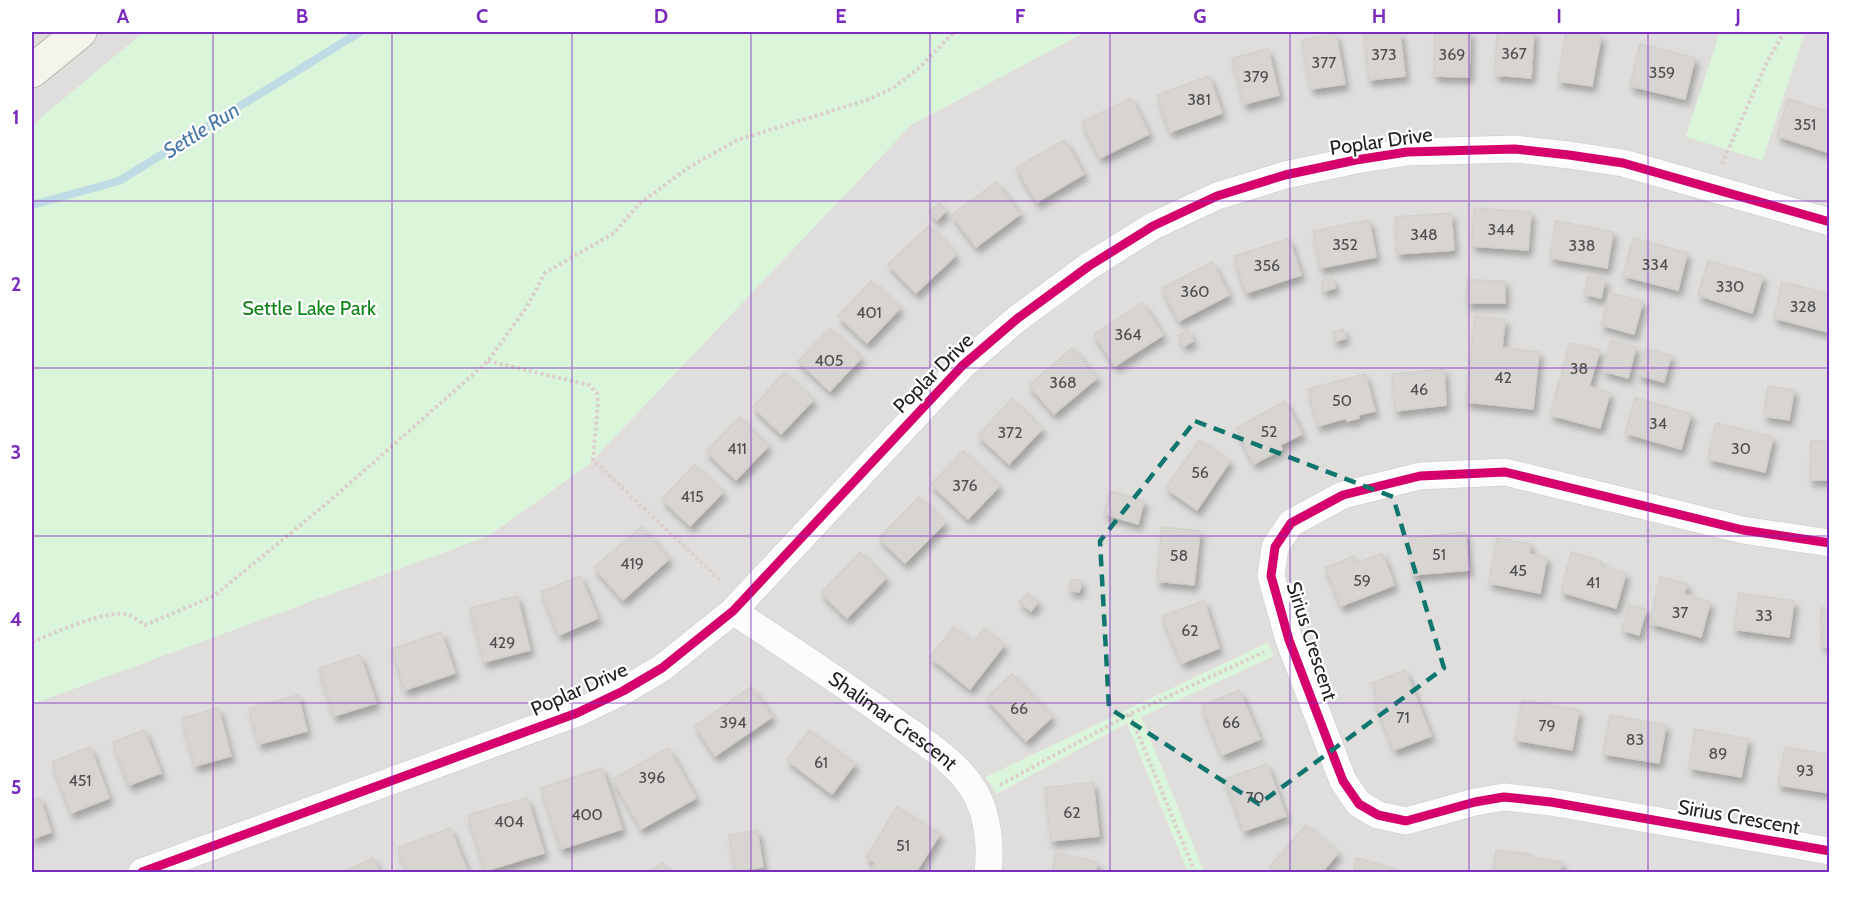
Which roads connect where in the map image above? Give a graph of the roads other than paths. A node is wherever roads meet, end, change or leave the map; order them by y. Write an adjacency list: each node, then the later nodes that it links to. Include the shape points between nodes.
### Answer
1 (80, 32): 2 (street)
2 (32, 71)
3 (1830, 222): 5 (street, Poplar Drive, via 1623,163 1515,149 1407,152 1356,160 1285,175 1217,196 1152,226 1018,318 962,366)
4 (1830, 543): 6 (street, Sirius Crescent, via 1743,530 1505,471 1420,476 1343,495 1292,523 1275,546 1271,576 1289,640 1343,781 1359,804 1378,815 1406,822 1504,797)
5 (737, 606): 7 (street, Poplar Drive, via 662,668 577,713); 8 (street, Shalimar Crescent, via 958,770 977,797 987,831)
6 (1830, 851)
7 (142, 873)
8 (988, 873)

